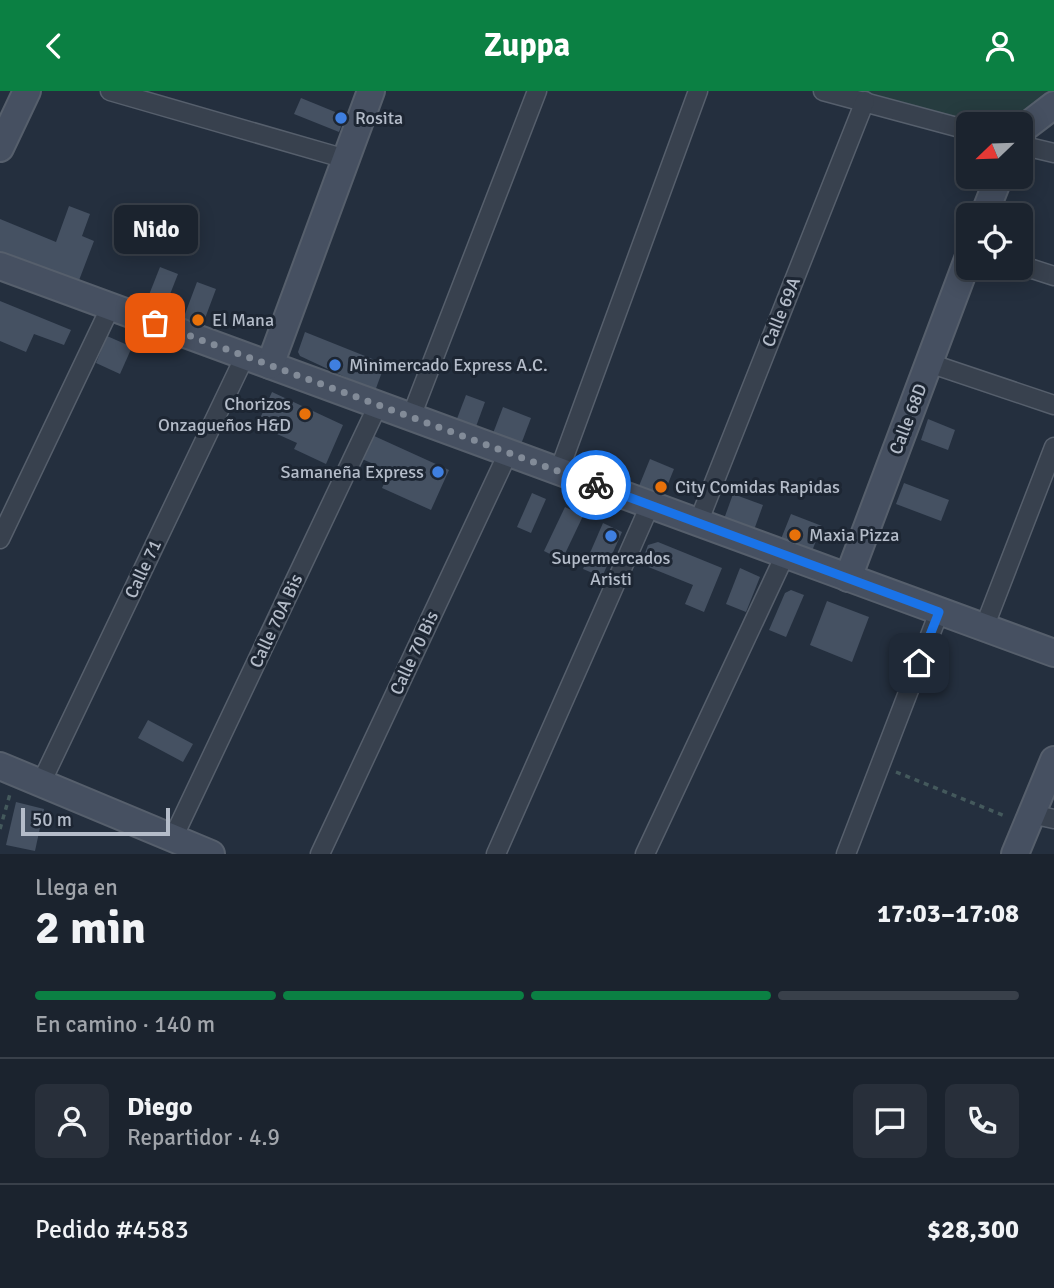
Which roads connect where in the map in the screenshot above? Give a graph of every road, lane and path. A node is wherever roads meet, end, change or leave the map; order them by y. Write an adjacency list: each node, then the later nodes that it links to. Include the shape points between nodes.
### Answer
1 (27, 91): 11 (street)
2 (110, 91): 14 (street)
3 (371, 91): 14 (street)
4 (537, 91): 25 (street)
5 (698, 91): 28 (street)
6 (823, 91): 7 (street)
7 (865, 101): 10 (street); 30 (street, Calle 69A)
8 (1054, 105): 9 (street)
9 (1033, 121)
10 (956, 127)
11 (0, 148)
12 (1033, 148): 13 (street)
13 (1054, 153)
14 (346, 159): 22 (street)
15 (0, 266): 19 (street)
16 (1033, 269): 17 (street)
17 (1054, 276)
18 (960, 280): 21 (street, Calle 68D)
19 (111, 306): 20 (street); 31 (street)
20 (244, 356): 22 (street); 40 (street, Calle 71)
21 (929, 363): 24 (street); 33 (street, Calle 68D)
22 (270, 365): 23 (street)
23 (379, 405): 25 (street); 44 (street, Calle 70A Bis)
24 (1054, 405)
25 (411, 417): 27 (street)
26 (1054, 447): 35 (street)
27 (508, 453): 28 (street); 46 (street, Calle 70 Bis)
28 (559, 471): 29 (street)
29 (650, 505): 30 (street); 47 (street)
30 (698, 523): 32 (street)
31 (0, 539)
32 (785, 555): 33 (street); 48 (street)
33 (848, 578): 34 (street)
34 (939, 612): 35 (street); 39 (street)
35 (984, 628): 36 (street)
36 (1054, 653)
37 (1054, 760): 42 (street)
38 (0, 766): 40 (street)
39 (880, 766): 42 (path); 49 (street)
40 (41, 783): 44 (street)
41 (11, 790): 43 (path)
42 (1037, 819): 50 (street)
43 (0, 829)
44 (173, 838): 45 (street)
45 (211, 854)
46 (320, 854)
47 (496, 854)
48 (645, 854)
49 (846, 854)
50 (1015, 854)

